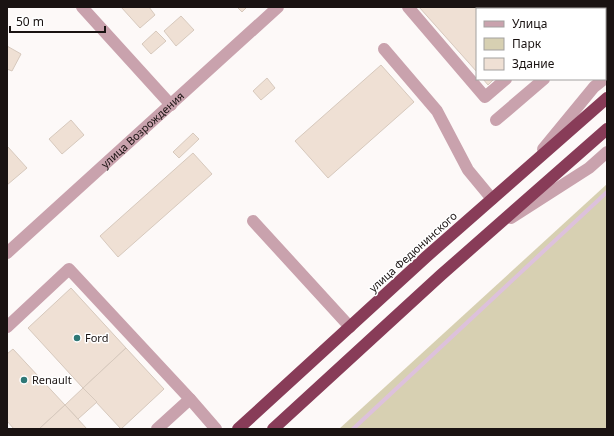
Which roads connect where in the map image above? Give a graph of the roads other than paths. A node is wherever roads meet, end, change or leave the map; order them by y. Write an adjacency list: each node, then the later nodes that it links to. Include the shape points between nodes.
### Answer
1 (82, 7): 9 (street)
2 (278, 7): 9 (street, улица Возрождения)
3 (408, 7): 5 (street, via 485,97)
4 (384, 49): 14 (street, via 437,111 468,170)
5 (505, 80)
6 (543, 80): 10 (street)
7 (603, 80): 13 (street, via 594,87)
8 (607, 98): 13 (highway, улица Федюнинского)
9 (171, 104): 17 (street, улица Возрождения)
10 (496, 120)
11 (607, 129): 16 (highway)
12 (607, 152): 16 (street, via 589,168)
13 (530, 166): 14 (highway, улица Федюнинского)
14 (492, 199): 19 (highway, улица Федюнинского)
15 (253, 221): 19 (street)
16 (490, 232): 24 (highway)
17 (7, 253)
18 (7, 327): 20 (street, via 69,269)
19 (350, 327): 23 (highway, улица Федюнинского)
20 (190, 399): 21 (street); 22 (street)
21 (157, 429)
22 (216, 429)
23 (238, 429)
24 (273, 429)

